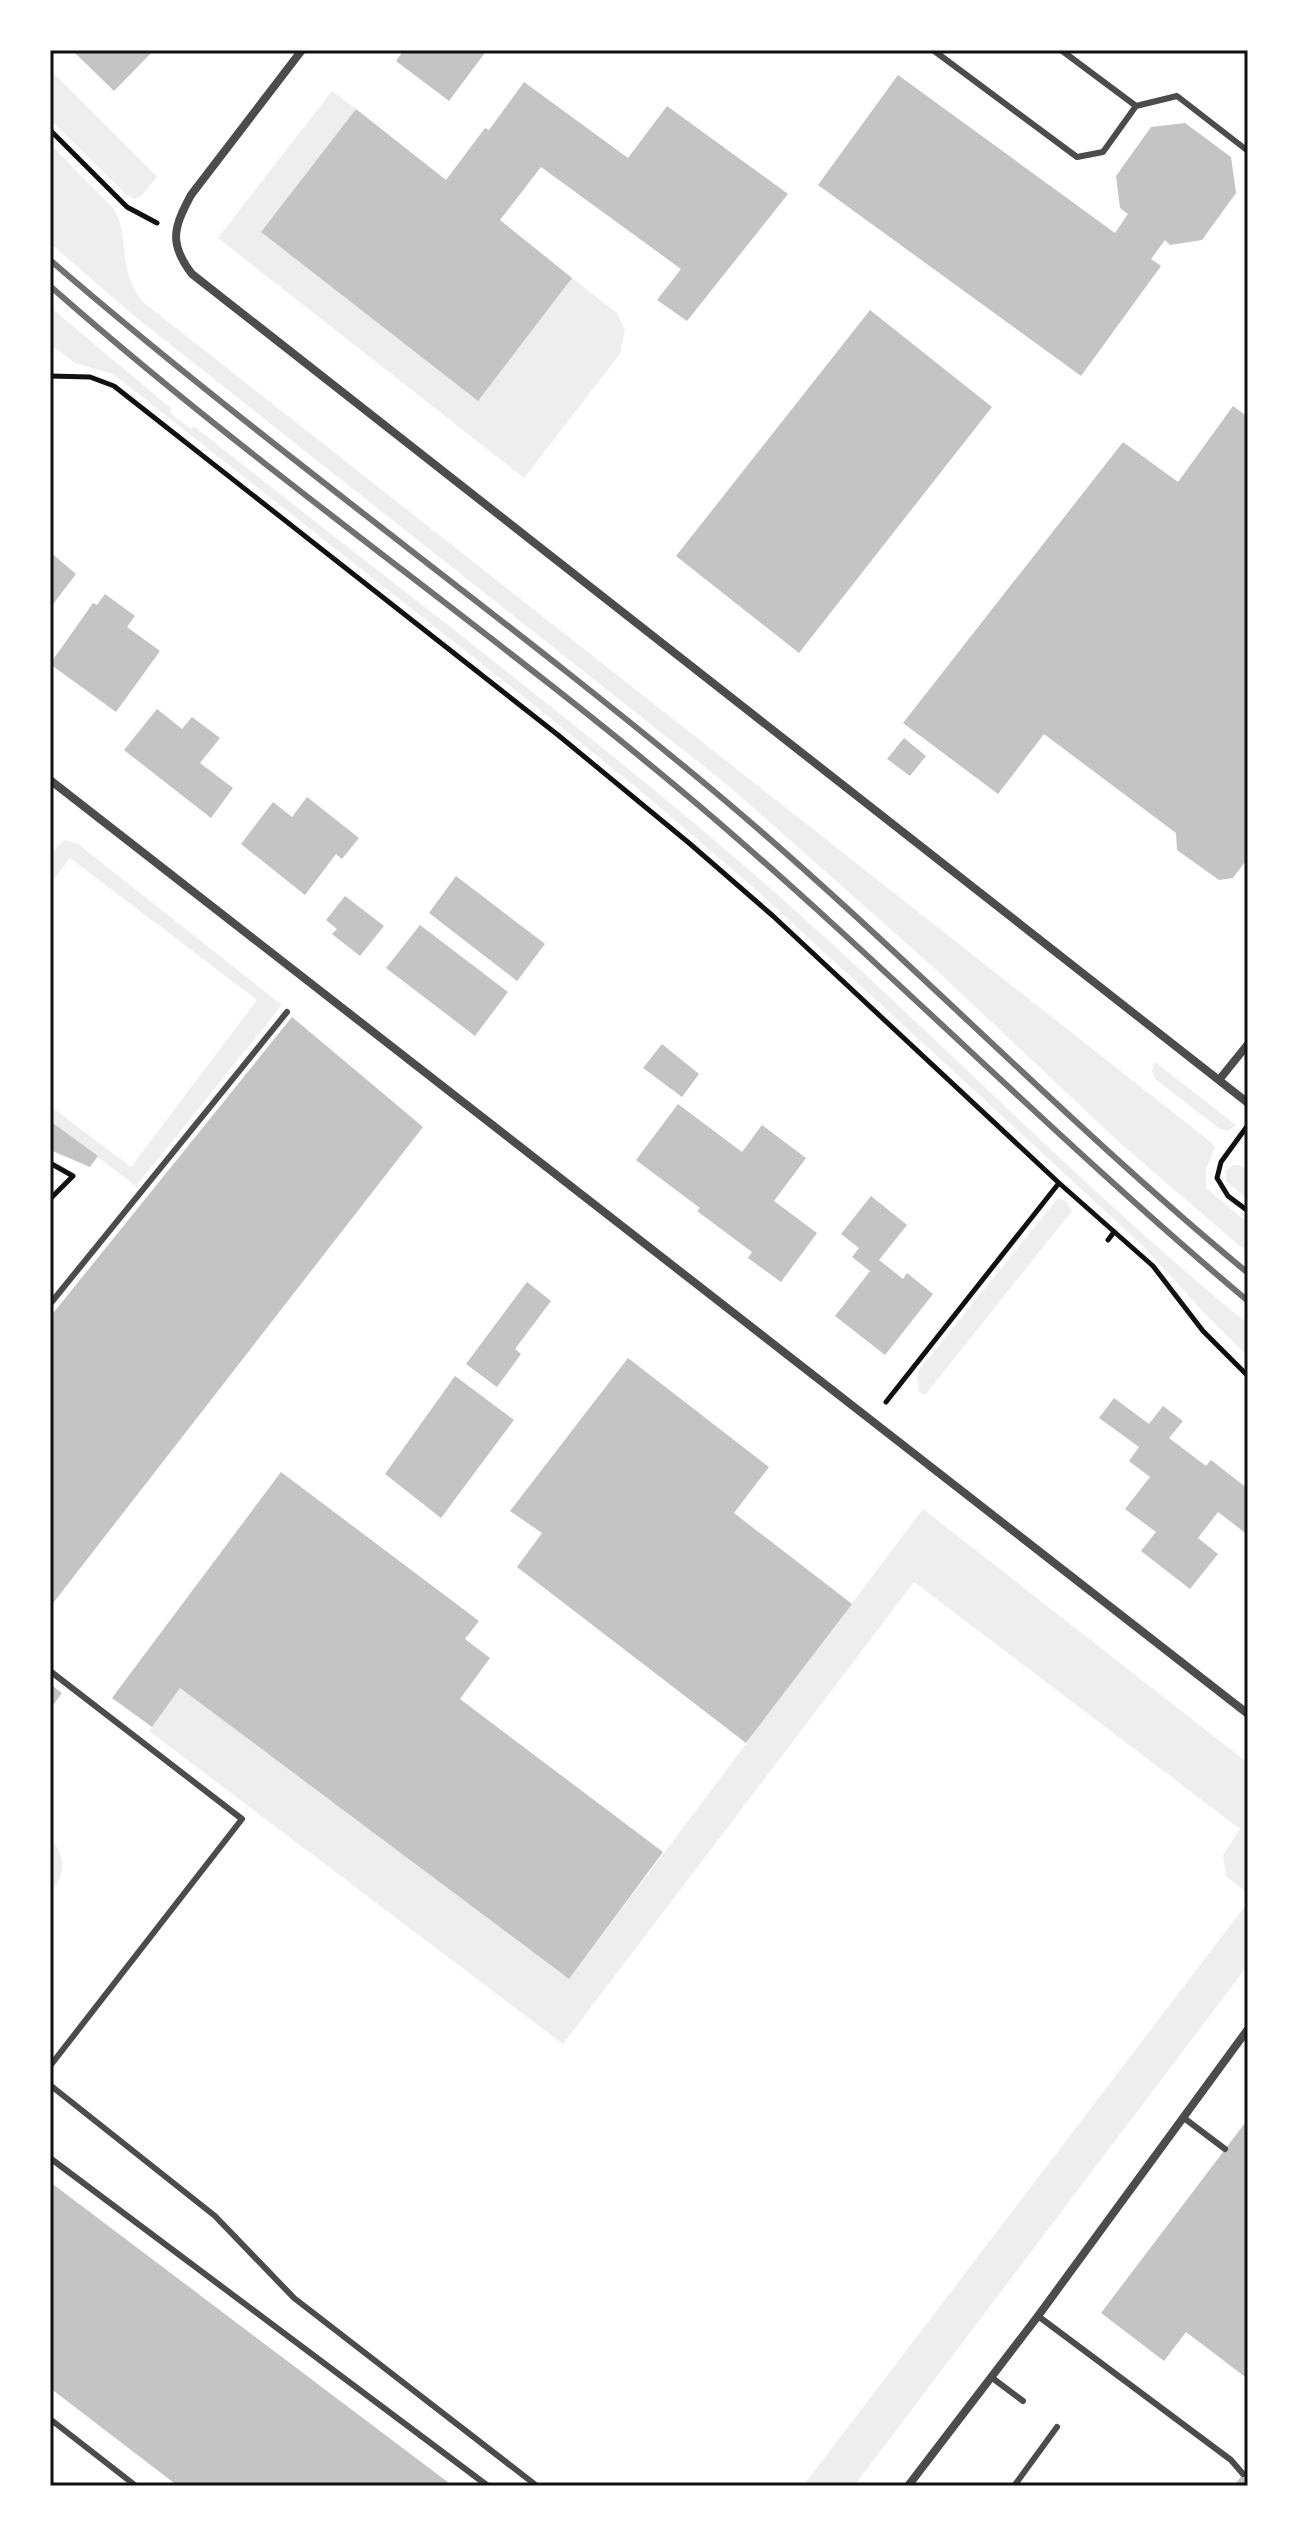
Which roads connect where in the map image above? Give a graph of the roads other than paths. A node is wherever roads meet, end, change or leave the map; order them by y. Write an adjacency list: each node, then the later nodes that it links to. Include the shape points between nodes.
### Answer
1 (302, 50): 9 (street, via 179,217 175,247 192,274)
2 (933, 50): 4 (lane, via 1077,157 1103,152)
3 (1061, 50): 4 (lane)
4 (1136, 106): 5 (lane, via 1177,96)
5 (1248, 151)
6 (50, 780): 13 (street)
7 (287, 1012): 11 (lane)
8 (1248, 1044): 9 (street)
9 (1219, 1080): 10 (street)
10 (1248, 1103)
11 (50, 1304)
12 (50, 1671): 15 (lane, via 242,1819)
13 (1248, 1714)
14 (1248, 2029): 17 (street)
15 (50, 2066)
16 (50, 2085): 28 (lane, via 215,2216 294,2298)
17 (1184, 2118): 18 (lane); 20 (street)
18 (1225, 2149)
19 (50, 2158): 27 (lane)
20 (1038, 2316): 21 (street); 25 (lane)
21 (991, 2377): 22 (lane); 29 (street)
22 (1023, 2401)
23 (50, 2419): 26 (lane)
24 (1057, 2427): 30 (lane)
25 (1243, 2474)
26 (136, 2486)
27 (488, 2486)
28 (537, 2486)
29 (908, 2486)
30 (1014, 2486)

